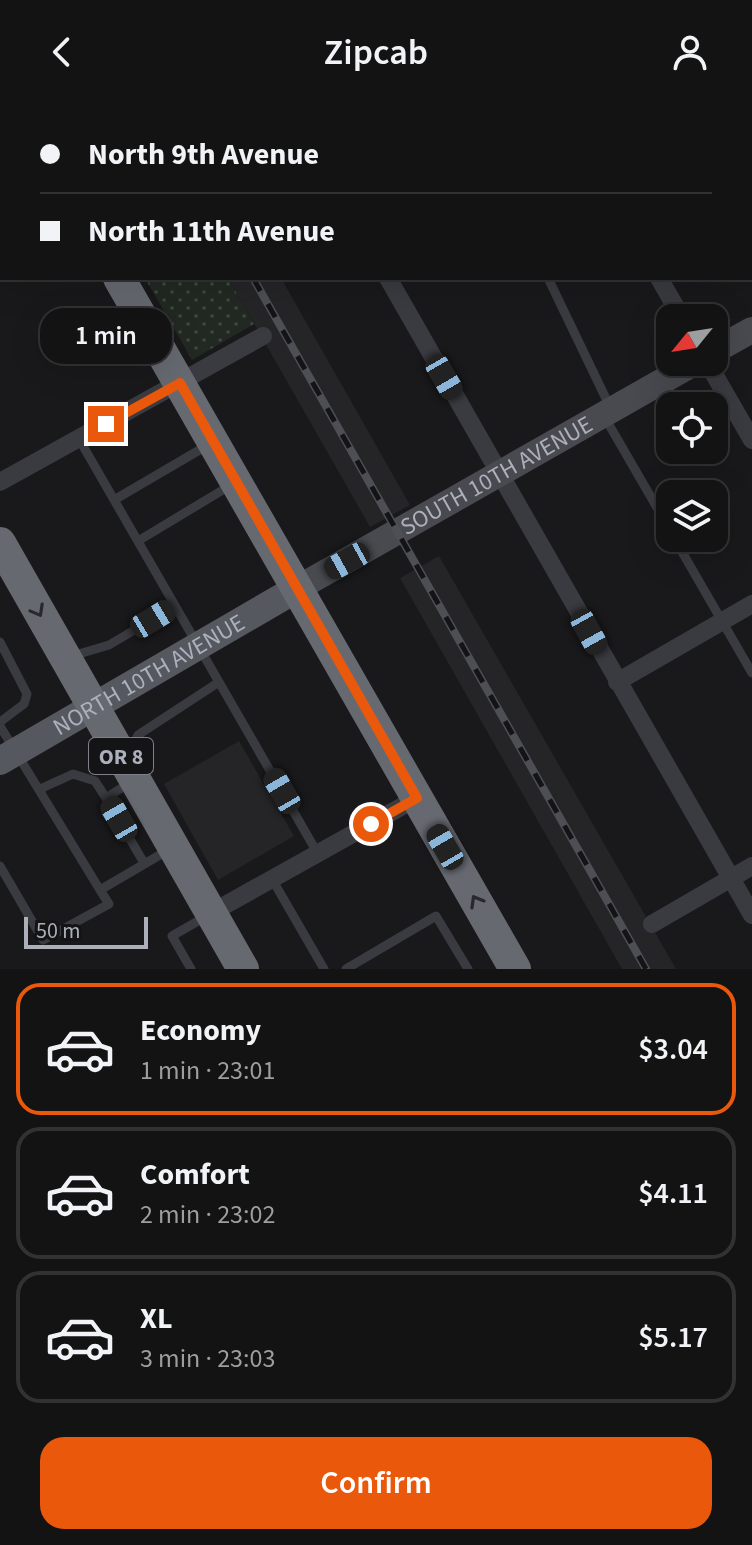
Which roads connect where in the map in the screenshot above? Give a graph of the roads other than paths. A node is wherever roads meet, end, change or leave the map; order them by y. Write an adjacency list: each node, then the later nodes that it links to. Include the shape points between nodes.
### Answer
1 (120, 280): 11 (highway)
2 (389, 280): 16 (street)
3 (549, 280): 12 (lane)
4 (660, 280): 5 (street)
5 (674, 304)
6 (752, 330): 8 (main road)
7 (263, 336): 11 (street)
8 (728, 343)
9 (672, 376): 12 (main road, SOUTH 10TH AVENUE)
10 (715, 376): 14 (street)
11 (180, 383): 13 (street); 15 (highway)
12 (607, 413): 16 (main road, SOUTH 10TH AVENUE); 20 (lane)
13 (79, 439): 18 (street); 19 (lane)
14 (752, 440)
15 (214, 442): 17 (highway); 19 (lane)
16 (500, 474): 24 (main road, SOUTH 10TH AVENUE); 33 (street)
17 (236, 481): 21 (lane); 24 (highway)
18 (0, 482)
19 (114, 500): 21 (lane)
20 (656, 504)
21 (138, 541): 26 (lane)
22 (0, 543): 30 (highway, OR 8, one-way to 30)
23 (682, 552): 27 (lane)
24 (298, 588): 29 (main road, NORTH 10TH AVENUE); 40 (highway)
25 (752, 604): 27 (street)
26 (175, 606): 29 (lane); 30 (lane, via 109,645)
27 (722, 621): 31 (lane); 33 (street)
28 (0, 642): 35 (lane, via 27,694 24,704)
29 (198, 646): 32 (lane); 34 (main road, NORTH 10TH AVENUE)
30 (65, 658): 34 (highway, OR 8)
31 (752, 673)
32 (219, 682): 37 (lane, via 138,735); 42 (lane)
33 (617, 682): 47 (street)
34 (93, 708): 36 (main road, NORTH 10TH AVENUE); 37 (highway, OR 8)
35 (0, 724): 36 (lane)
36 (8, 756): 38 (lane)
37 (130, 772): 39 (lane); 41 (highway, OR 8)
38 (40, 789): 39 (lane, via 73,774 95,781); 48 (lane)
39 (106, 798): 43 (lane)
40 (417, 798): 42 (street); 57 (highway, one-way to 40)
41 (173, 847): 43 (lane); 49 (highway, OR 8)
42 (318, 854): 46 (street)
43 (144, 863): 48 (lane)
44 (0, 866): 48 (lane, via 43,940 109,904)
45 (752, 866): 47 (street)
46 (272, 879): 49 (street); 55 (lane)
47 (730, 879): 50 (street); 51 (street)
48 (100, 890)
49 (211, 913): 53 (lane, via 172,936); 54 (highway, OR 8)
50 (752, 915)
51 (652, 924)
52 (353, 967): 56 (lane, via 436,916)
53 (191, 969)
54 (243, 969)
55 (324, 969)
56 (468, 969)
57 (515, 969)

